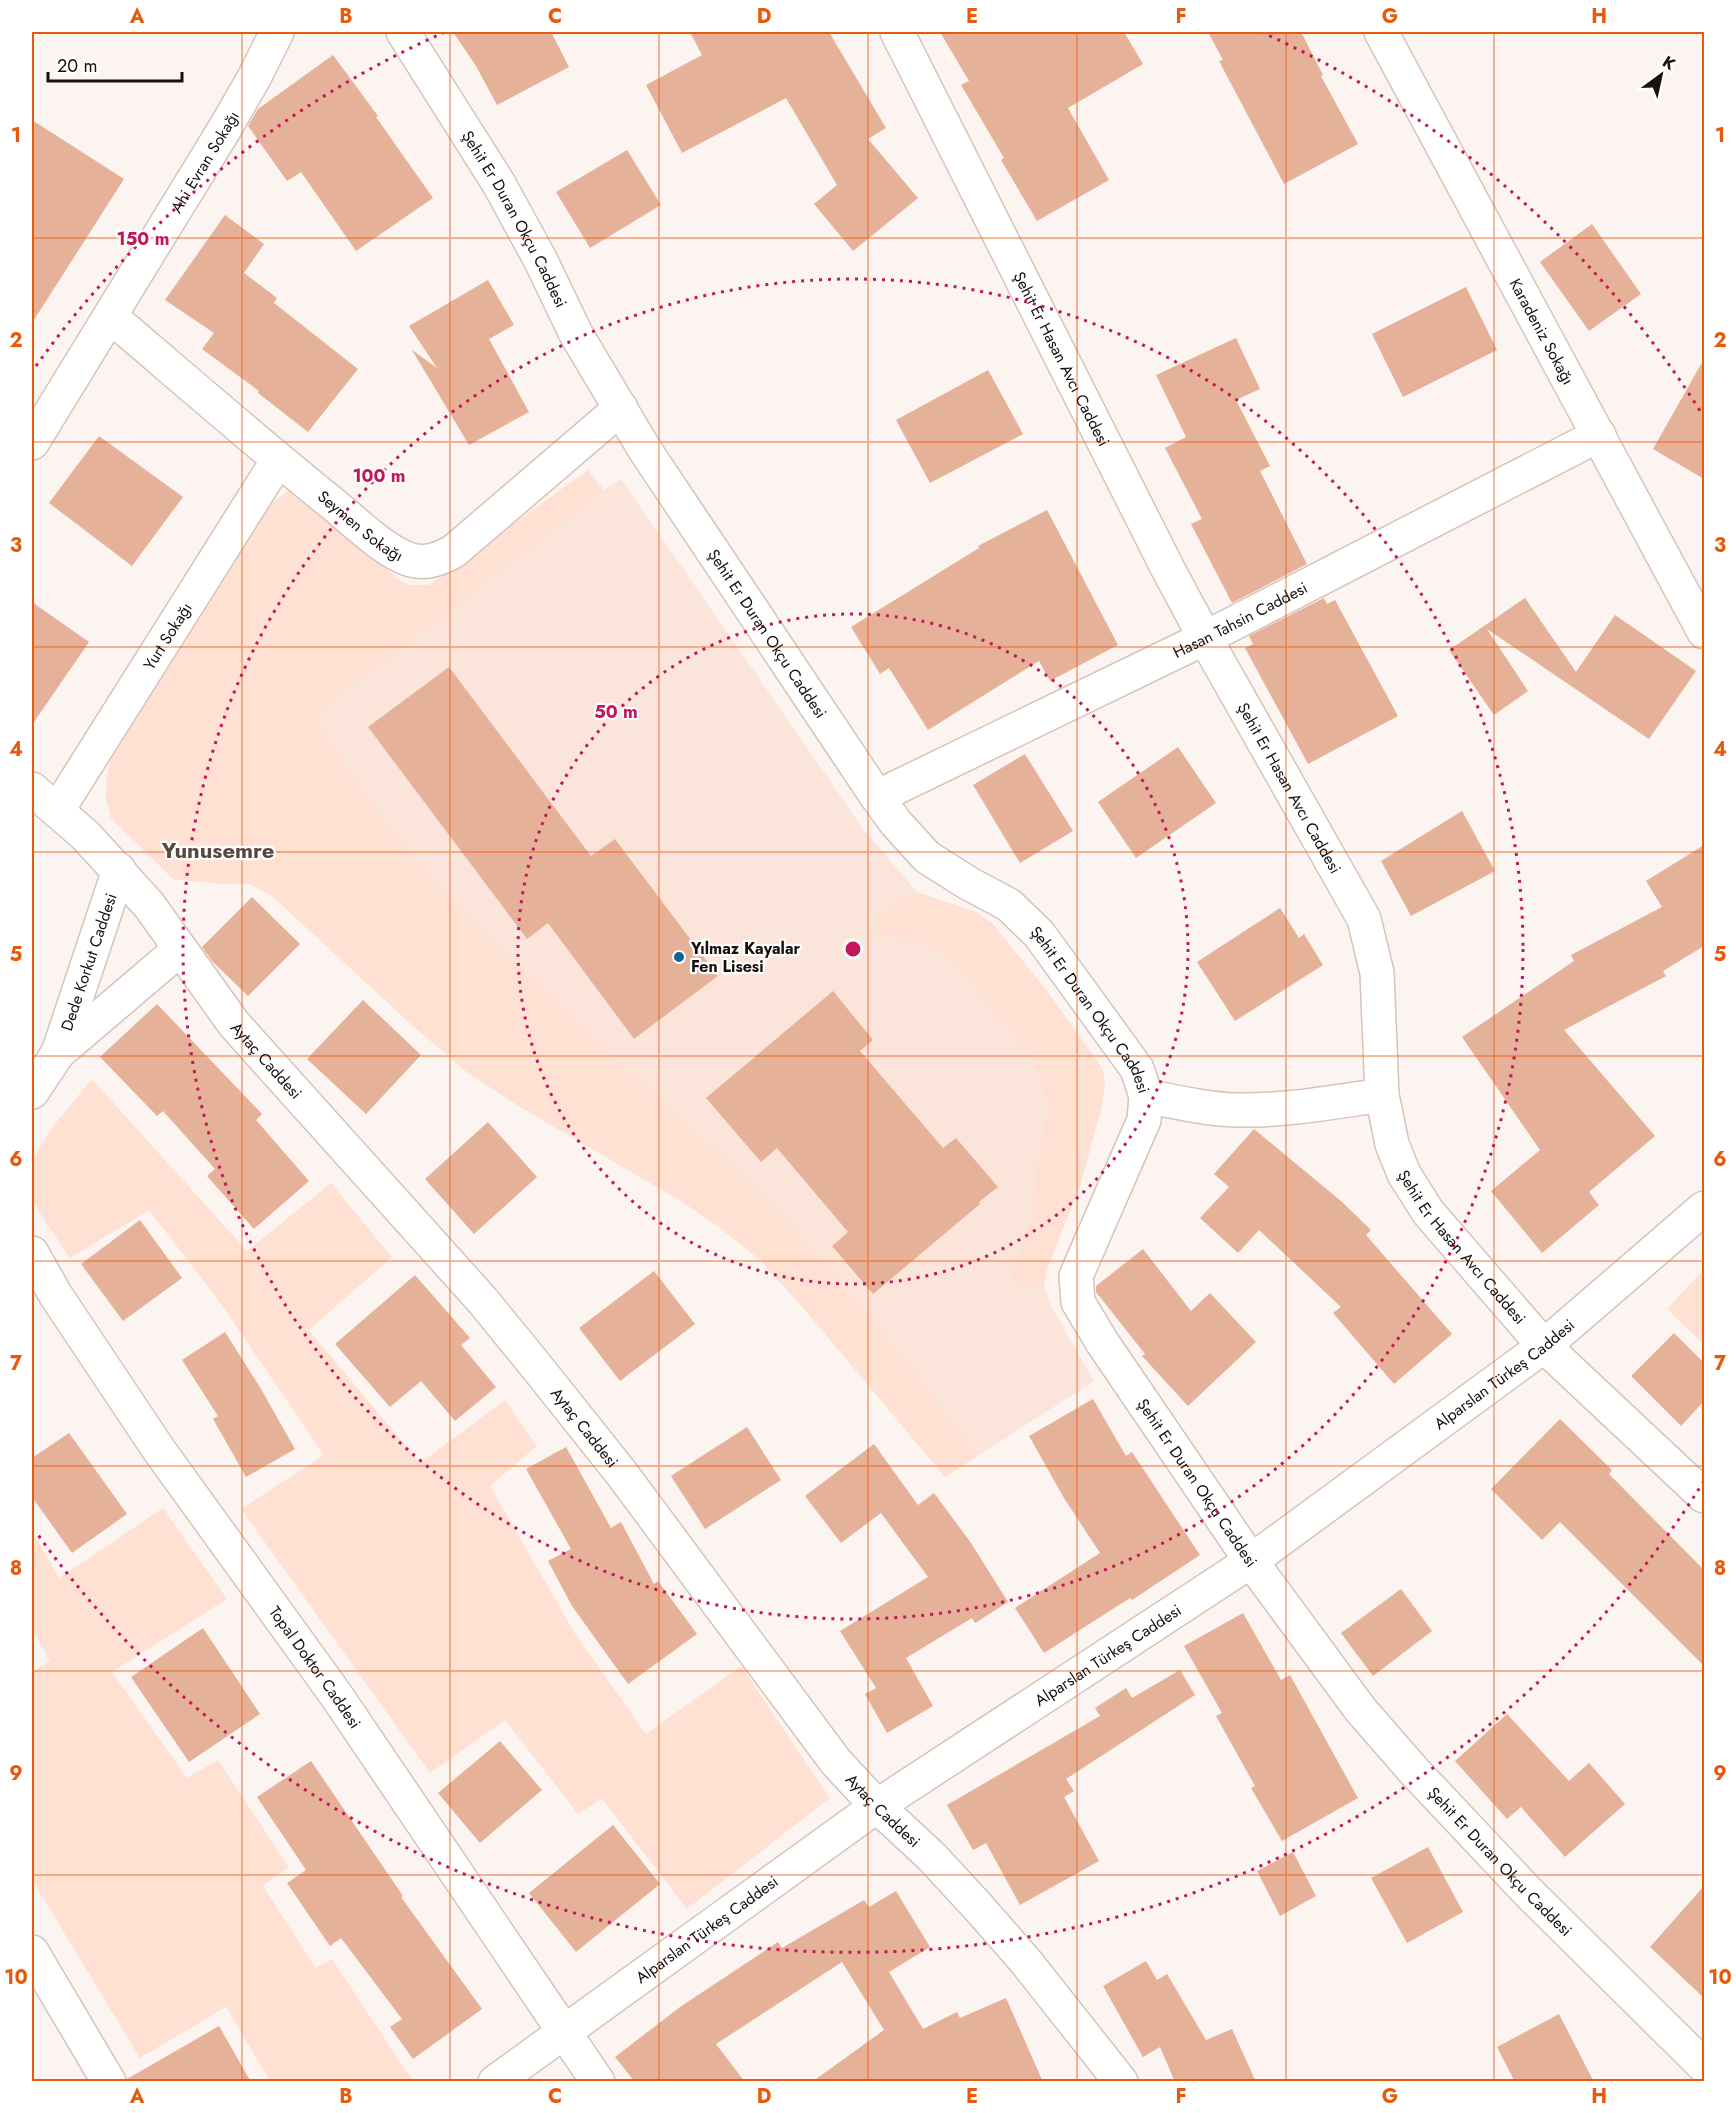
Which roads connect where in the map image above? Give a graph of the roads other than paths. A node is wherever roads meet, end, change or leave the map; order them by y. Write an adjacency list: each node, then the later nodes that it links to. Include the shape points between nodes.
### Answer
1 (277, 32): 5 (street, Ahi Evran Sokağı, via 224,130)
2 (403, 32): 6 (street, Şehit Er Duran Okçu Caddesi, via 499,184 576,334)
3 (897, 32): 11 (street, Şehit Er Hasan Avcı Caddesi)
4 (1381, 32): 7 (street, Karadeniz Sokağı)
5 (110, 316): 8 (street, Ahi Evran Sokağı); 9 (street, Seymen Sokağı)
6 (621, 408): 9 (street, Seymen Sokağı, via 454,551 424,562 409,559 380,542); 13 (street, Şehit Er Duran Okçu Caddesi, via 720,565)
7 (1599, 435): 10 (street, Karadeniz Sokağı); 11 (street, Hasan Tahsin Caddesi)
8 (32, 443)
9 (278, 460): 14 (street, Yurt Sokağı)
10 (1704, 632)
11 (1205, 638): 13 (street, Hasan Tahsin Caddesi); 19 (street, Şehit Er Hasan Avcı Caddesi, via 1364,919 1377,973)
12 (32, 789): 14 (street, Aytaç Caddesi)
13 (877, 797): 20 (street, Şehit Er Duran Okçu Caddesi, via 927,857 1009,905 1039,934 1137,1069)
14 (57, 811): 15 (street, Aytaç Caddesi)
15 (118, 870): 16 (street, Aytaç Caddesi); 17 (street, Dede Korkut Caddesi)
16 (180, 949): 17 (street, Dede Korkut Caddesi); 26 (street, Aytaç Caddesi, via 234,1023 483,1301 622,1474 836,1762)
17 (58, 1053): 18 (street, Dede Korkut Caddesi)
18 (32, 1092)
19 (1382, 1095): 20 (street, via 1288,1109 1235,1110); 23 (street, Şehit Er Hasan Avcı Caddesi, via 1392,1144 1404,1174 1428,1212)
20 (1146, 1096): 25 (street, Şehit Er Duran Okçu Caddesi, via 1144,1120 1076,1276 1078,1302)
21 (1704, 1208): 23 (street, Alparslan Türkeş Caddesi)
22 (32, 1254): 28 (street, Topal Doktor Caddesi, via 159,1450 336,1695)
23 (1544, 1346): 24 (street, Şehit Er Hasan Avcı Caddesi); 25 (street, Alparslan Türkeş Caddesi)
24 (1704, 1496)
25 (1251, 1561): 26 (street, Alparslan Türkeş Caddesi); 29 (street, Şehit Er Duran Okçu Caddesi, via 1360,1709 1414,1771 1528,1892)
26 (878, 1806): 28 (street, Alparslan Türkeş Caddesi); 33 (street, Aytaç Caddesi, via 932,1857 1028,1963)
27 (32, 1952): 30 (street)
28 (563, 2031): 31 (street, Alparslan Türkeş Caddesi); 32 (street, Topal Doktor Caddesi)
29 (1704, 2066)
30 (109, 2082)
31 (495, 2082)
32 (598, 2082)
33 (1121, 2082)

